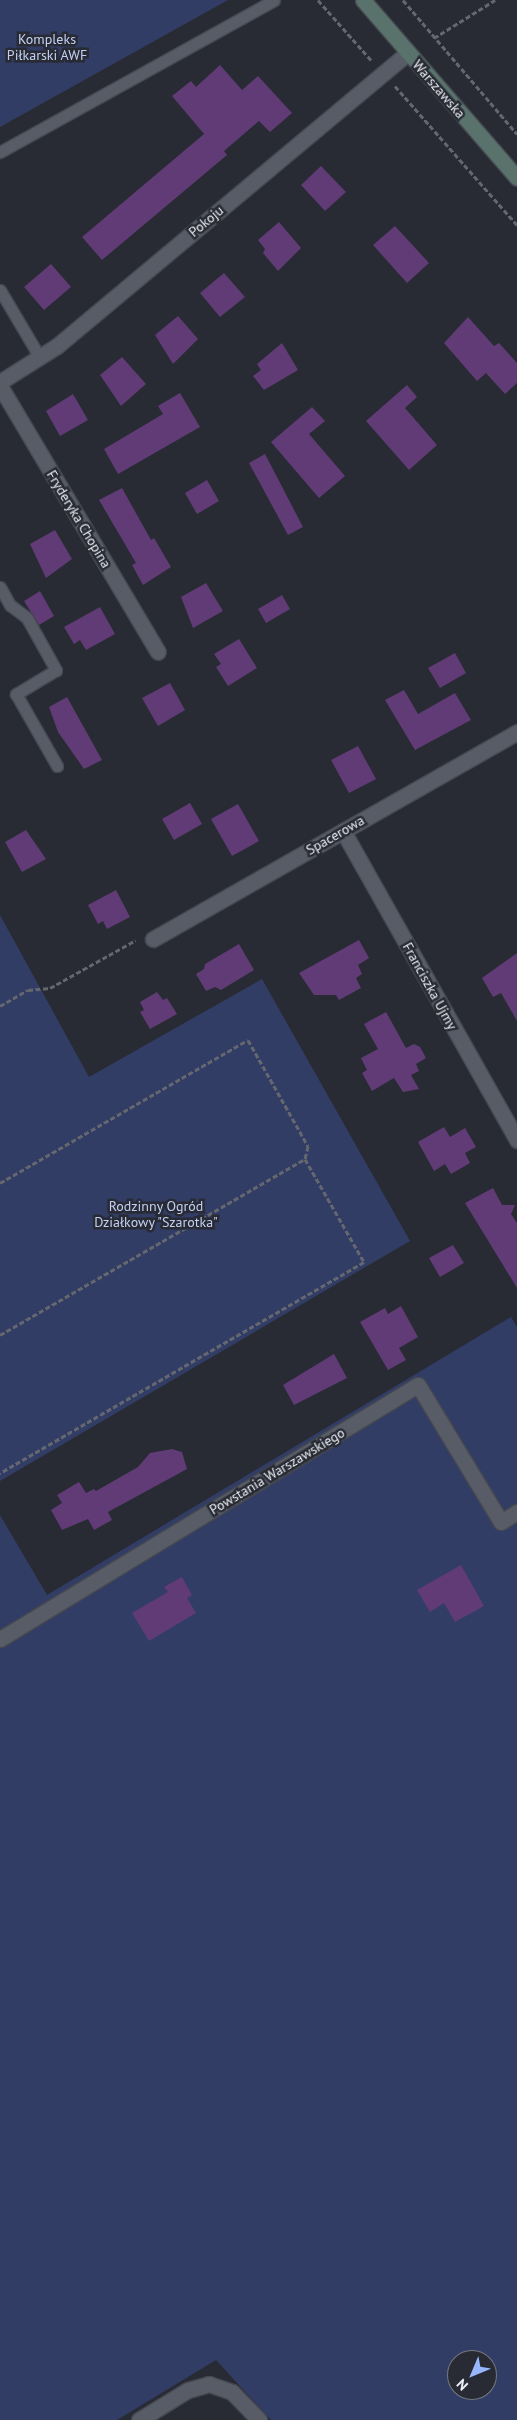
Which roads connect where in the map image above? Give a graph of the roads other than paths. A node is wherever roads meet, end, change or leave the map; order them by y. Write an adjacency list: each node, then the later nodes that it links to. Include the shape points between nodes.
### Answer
1 (274, 0): 4 (lane)
2 (362, 0): 3 (street, Warszawska)
3 (407, 53): 5 (street, Warszawska); 7 (street, Pokoju, via 57,346)
4 (0, 152)
5 (517, 178)
6 (0, 290): 7 (lane)
7 (39, 356): 8 (street, Pokoju)
8 (0, 382)
9 (0, 386): 11 (street, Fryderyka Chopina)
10 (0, 587): 13 (lane, via 10,605 27,618 56,670 16,694)
11 (158, 652)
12 (517, 732): 14 (street, Spacerowa)
13 (57, 766)
14 (343, 831): 15 (street, Spacerowa); 16 (street, Franciszka Ujmy)
15 (153, 939)
16 (517, 1140)
17 (517, 1512): 18 (street, Powstania Warszawskiego, via 501,1522 418,1385)
18 (0, 1639)
19 (139, 2420): 20 (street, via 188,2390 209,2384 232,2392)
20 (259, 2420)

